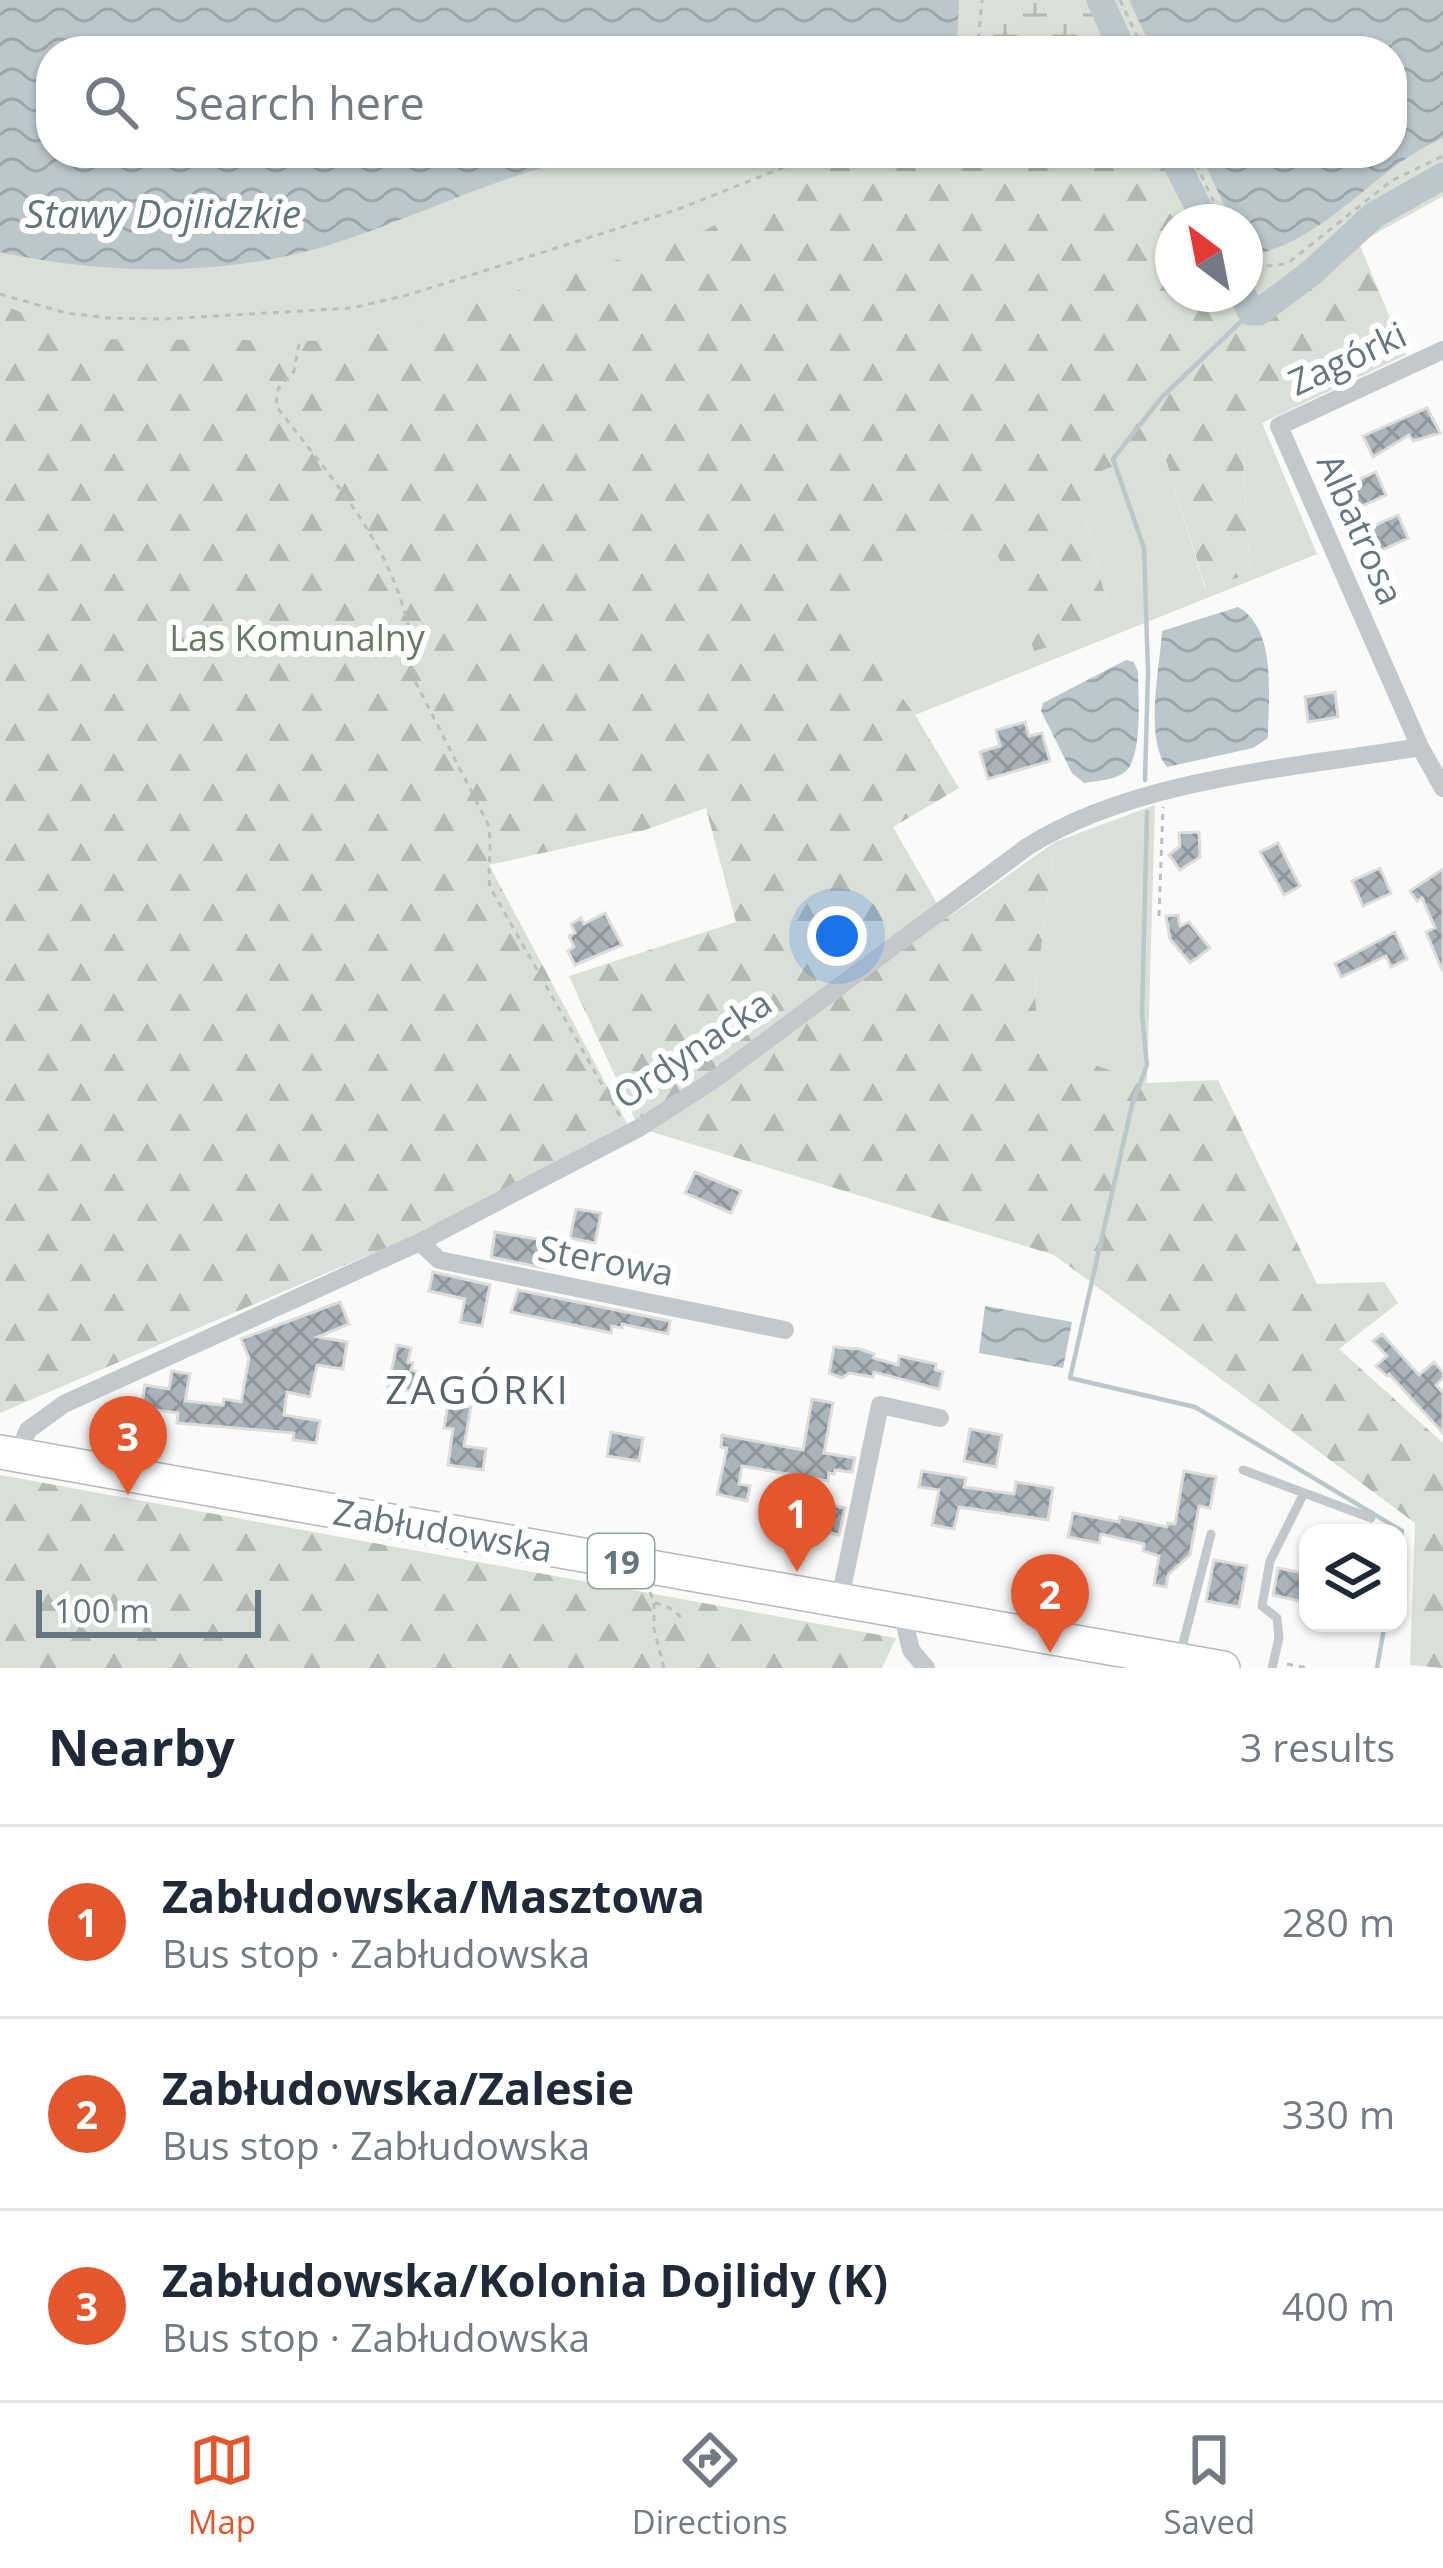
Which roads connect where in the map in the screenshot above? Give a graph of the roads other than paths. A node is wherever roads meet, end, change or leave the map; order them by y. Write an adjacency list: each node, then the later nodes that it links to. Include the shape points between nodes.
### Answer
1 (1443, 350): 2 (street, Zagórki)
2 (1280, 426): 3 (street, Albatrosa)
3 (1420, 747): 4 (street, Albatrosa); 5 (street, Ordynacka, via 1163,794 1080,818 1044,836 712,1081)
4 (1443, 788)
5 (420, 1242): 6 (street, Sterowa, via 439,1260); 8 (street, Ordynacka, via 64,1404)
6 (785, 1330)
7 (940, 1418): 13 (street, via 880,1405)
8 (9, 1454): 13 (highway, Zabłudowska / 19)
9 (1243, 1470): 10 (lane)
10 (1304, 1493): 11 (lane); 18 (lane, via 1270,1562 1262,1606 1277,1618)
11 (1371, 1518)
12 (1211, 1534): 15 (lane)
13 (840, 1599): 14 (highway, Zabłudowska / 19)
14 (902, 1612): 15 (highway, Zabłudowska / 19); 16 (street, via 911,1650)
15 (1179, 1660): 17 (highway, Zabłudowska / 19)
16 (926, 1668)
17 (1223, 1668)
18 (1272, 1668)

